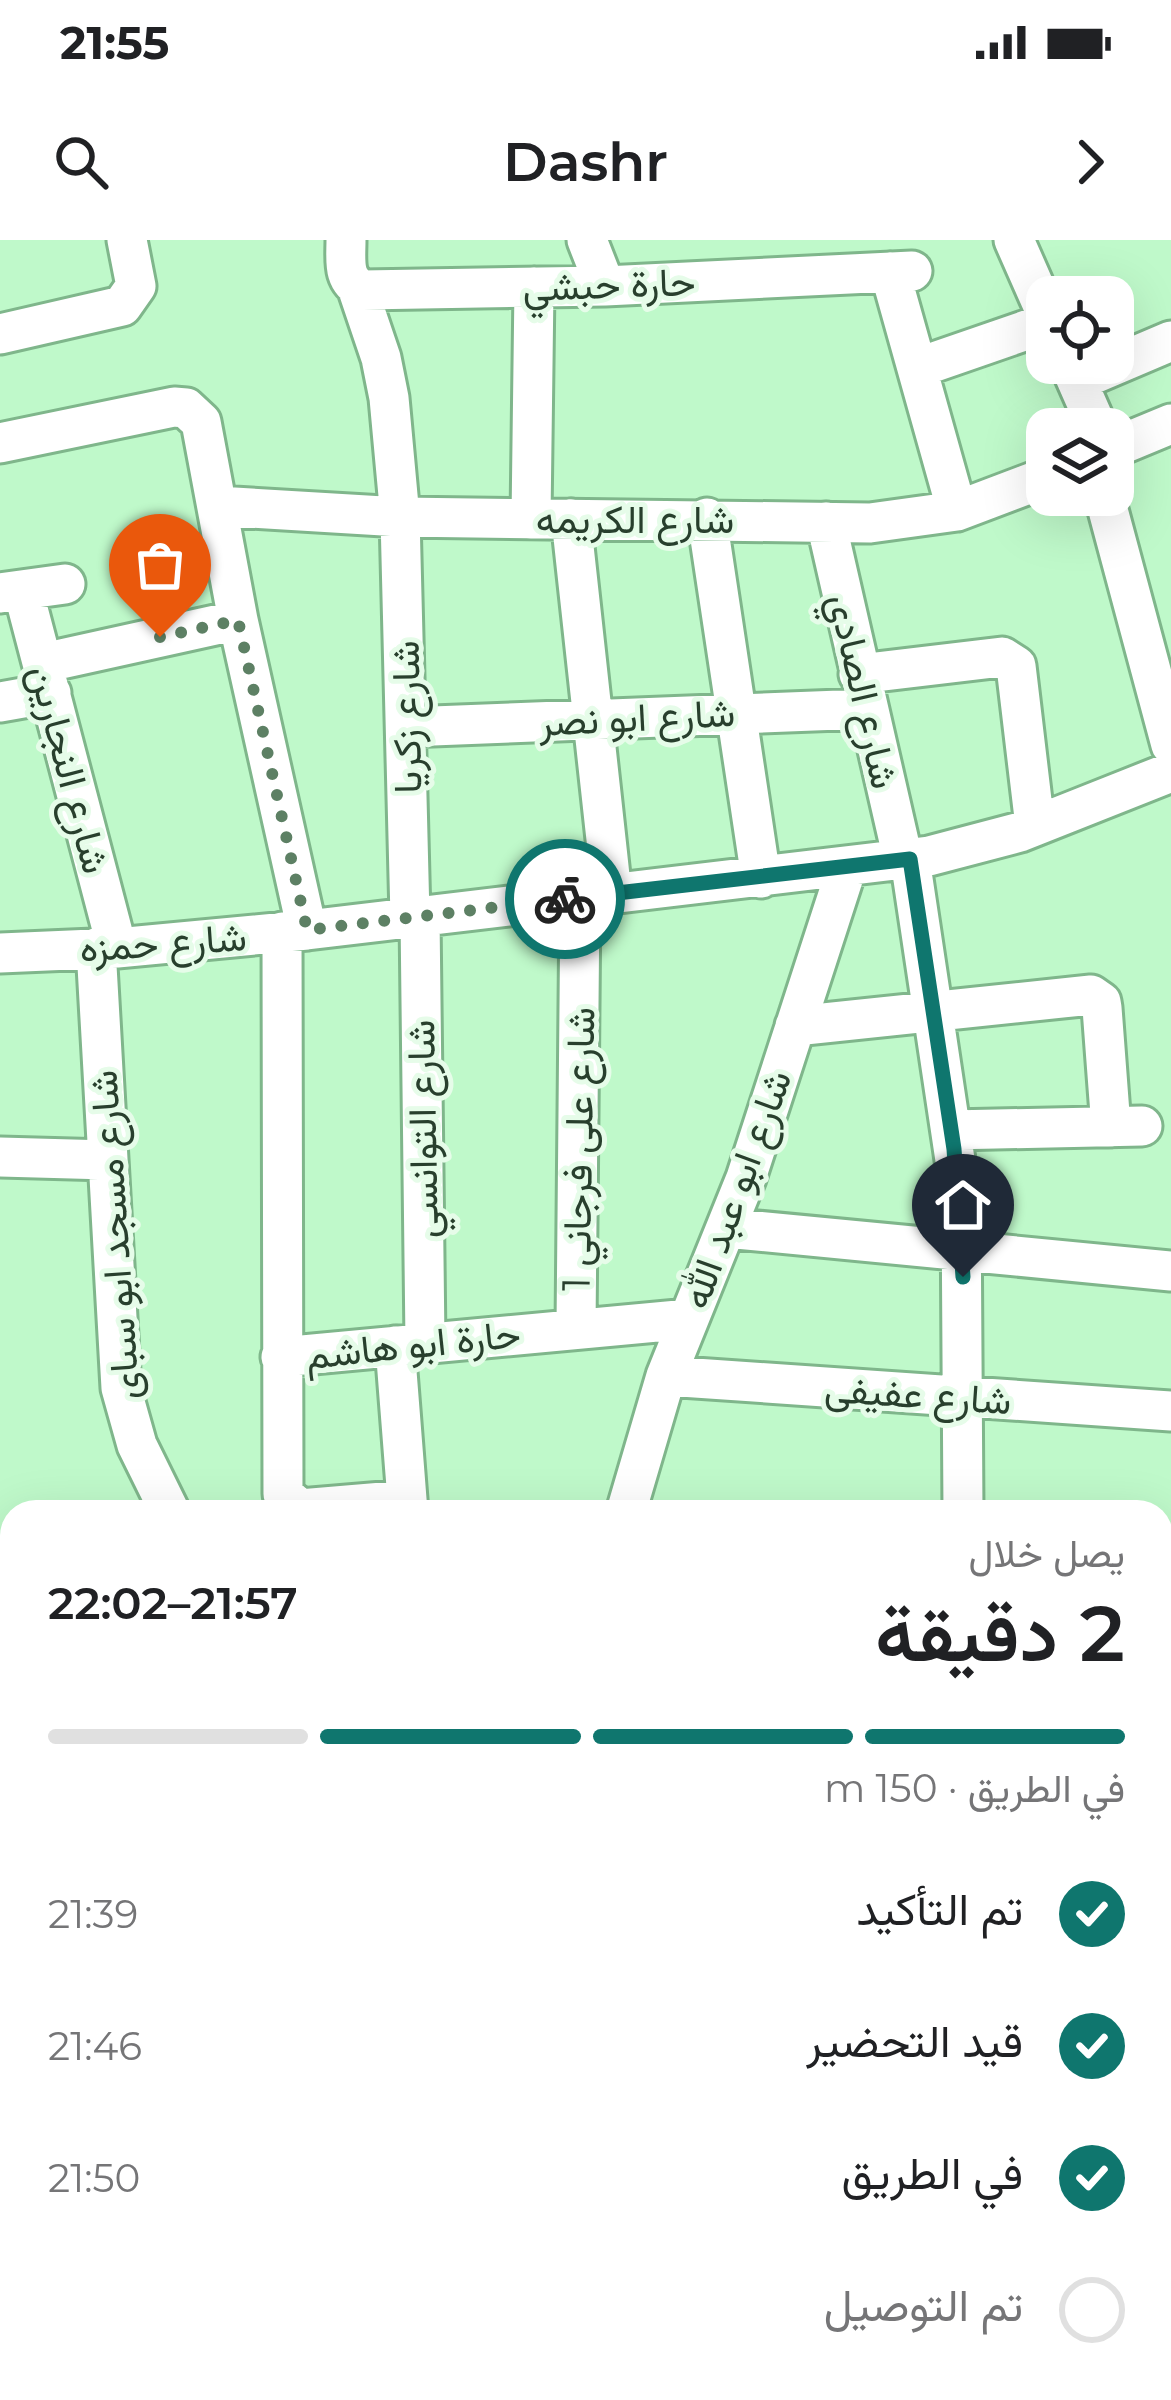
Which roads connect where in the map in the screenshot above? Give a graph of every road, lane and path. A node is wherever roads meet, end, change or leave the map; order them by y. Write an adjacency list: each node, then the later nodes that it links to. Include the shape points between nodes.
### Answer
1 (127, 240): 10 (street, via 136,286 122,306)
2 (346, 240): 7 (street, via 346,271)
3 (587, 240): 6 (street)
4 (1016, 241): 5 (street)
5 (1030, 276)
6 (605, 286): 8 (street, حارة حبشي); 13 (street, حارة حبشي, via 901,271)
7 (357, 287): 8 (street, حارة حبشي); 21 (street, شارع زكريا, via 389,398)
8 (534, 287): 23 (street, شارع على فرجاني 1)
9 (1026, 327): 13 (street)
10 (0, 334)
11 (1171, 341): 12 (street)
12 (1134, 353)
13 (917, 368): 19 (street)
14 (1171, 424): 15 (street)
15 (1134, 439)
16 (0, 442): 18 (street, via 175,407 195,413 204,432)
17 (1026, 485): 19 (street, شارع الكريمه)
18 (217, 506): 21 (street, شارع الكريمه); 27 (street)
19 (957, 511): 24 (street, شارع الكريمه)
20 (1110, 516): 34 (street)
21 (400, 518): 23 (street, شارع الكريمه); 33 (street, شارع زكريا)
22 (707, 518): 23 (street, شارع الكريمه); 24 (street, شارع الكريمه); 31 (street)
23 (551, 519): 32 (street, شارع على فرجاني 1)
24 (826, 522): 29 (street, شارع الصادي)
25 (65, 584): 26 (street)
26 (12, 591): 28 (street, شارع النجارين)
27 (238, 620): 28 (street); 42 (street)
28 (46, 678): 30 (street); 43 (street, شارع النجارين)
29 (863, 692): 31 (street, شارع ابو نصر); 36 (street, شارع ابو نصر, via 1011,659); 37 (street, شارع الصادي)
30 (0, 702)
31 (734, 713): 32 (street, شارع ابو نصر); 39 (street)
32 (592, 720): 33 (street, شارع ابو نصر); 40 (street, شارع على فرجاني 1)
33 (407, 727): 41 (street, شارع زكريا)
34 (1171, 745)
35 (1171, 772): 36 (street, شارع حمزه)
36 (1035, 826): 37 (street, شارع حمزه)
37 (906, 859): 38 (street, شارع حمزه); 45 (street, شارع الصادي)
38 (847, 867): 39 (street, شارع حمزه); 46 (street, شارع ابو عبد الله)
39 (761, 878): 40 (street, شارع حمزه)
40 (596, 896): 41 (street, شارع حمزه); 54 (street, شارع على فرجاني 1)
41 (415, 916): 42 (street, شارع حمزه); 55 (street, شارع التوانسي)
42 (295, 931): 43 (street, شارع حمزه); 56 (street)
43 (106, 948): 44 (street, شارع حمزه); 49 (street, شارع مسجد ابو سباى)
44 (0, 953)
45 (934, 1013): 46 (street); 47 (street, شارع الصادي); 47 (street, via 1096,997 1126,1126)
46 (795, 1026): 50 (street, شارع ابو عبد الله)
47 (951, 1130): 51 (street, شارع الصادي)
48 (0, 1157): 49 (street)
49 (108, 1160): 60 (street, شارع مسجد ابو سباى, via 121,1388 136,1445)
50 (726, 1228): 51 (street); 53 (street, شارع ابو عبد الله)
51 (961, 1251): 52 (street); 58 (street, شارع الصادي)
52 (1171, 1271)
53 (689, 1319): 54 (street, حارة ابو هاشم); 57 (street, شارع ابو عبد الله)
54 (576, 1328): 55 (street, حارة ابو هاشم)
55 (410, 1344): 56 (street, حارة ابو هاشم); 62 (street, شارع التوانسي)
56 (280, 1357): 61 (street, via 280,1483)
57 (666, 1376): 58 (street, شارع عفيفى); 63 (street, شارع ابو عبد الله)
58 (964, 1397): 59 (street, شارع عفيفى); 64 (street, شارع الصادي)
59 (1171, 1412)
60 (164, 1500)
61 (288, 1500)
62 (408, 1500)
63 (630, 1500)
64 (963, 1500)

